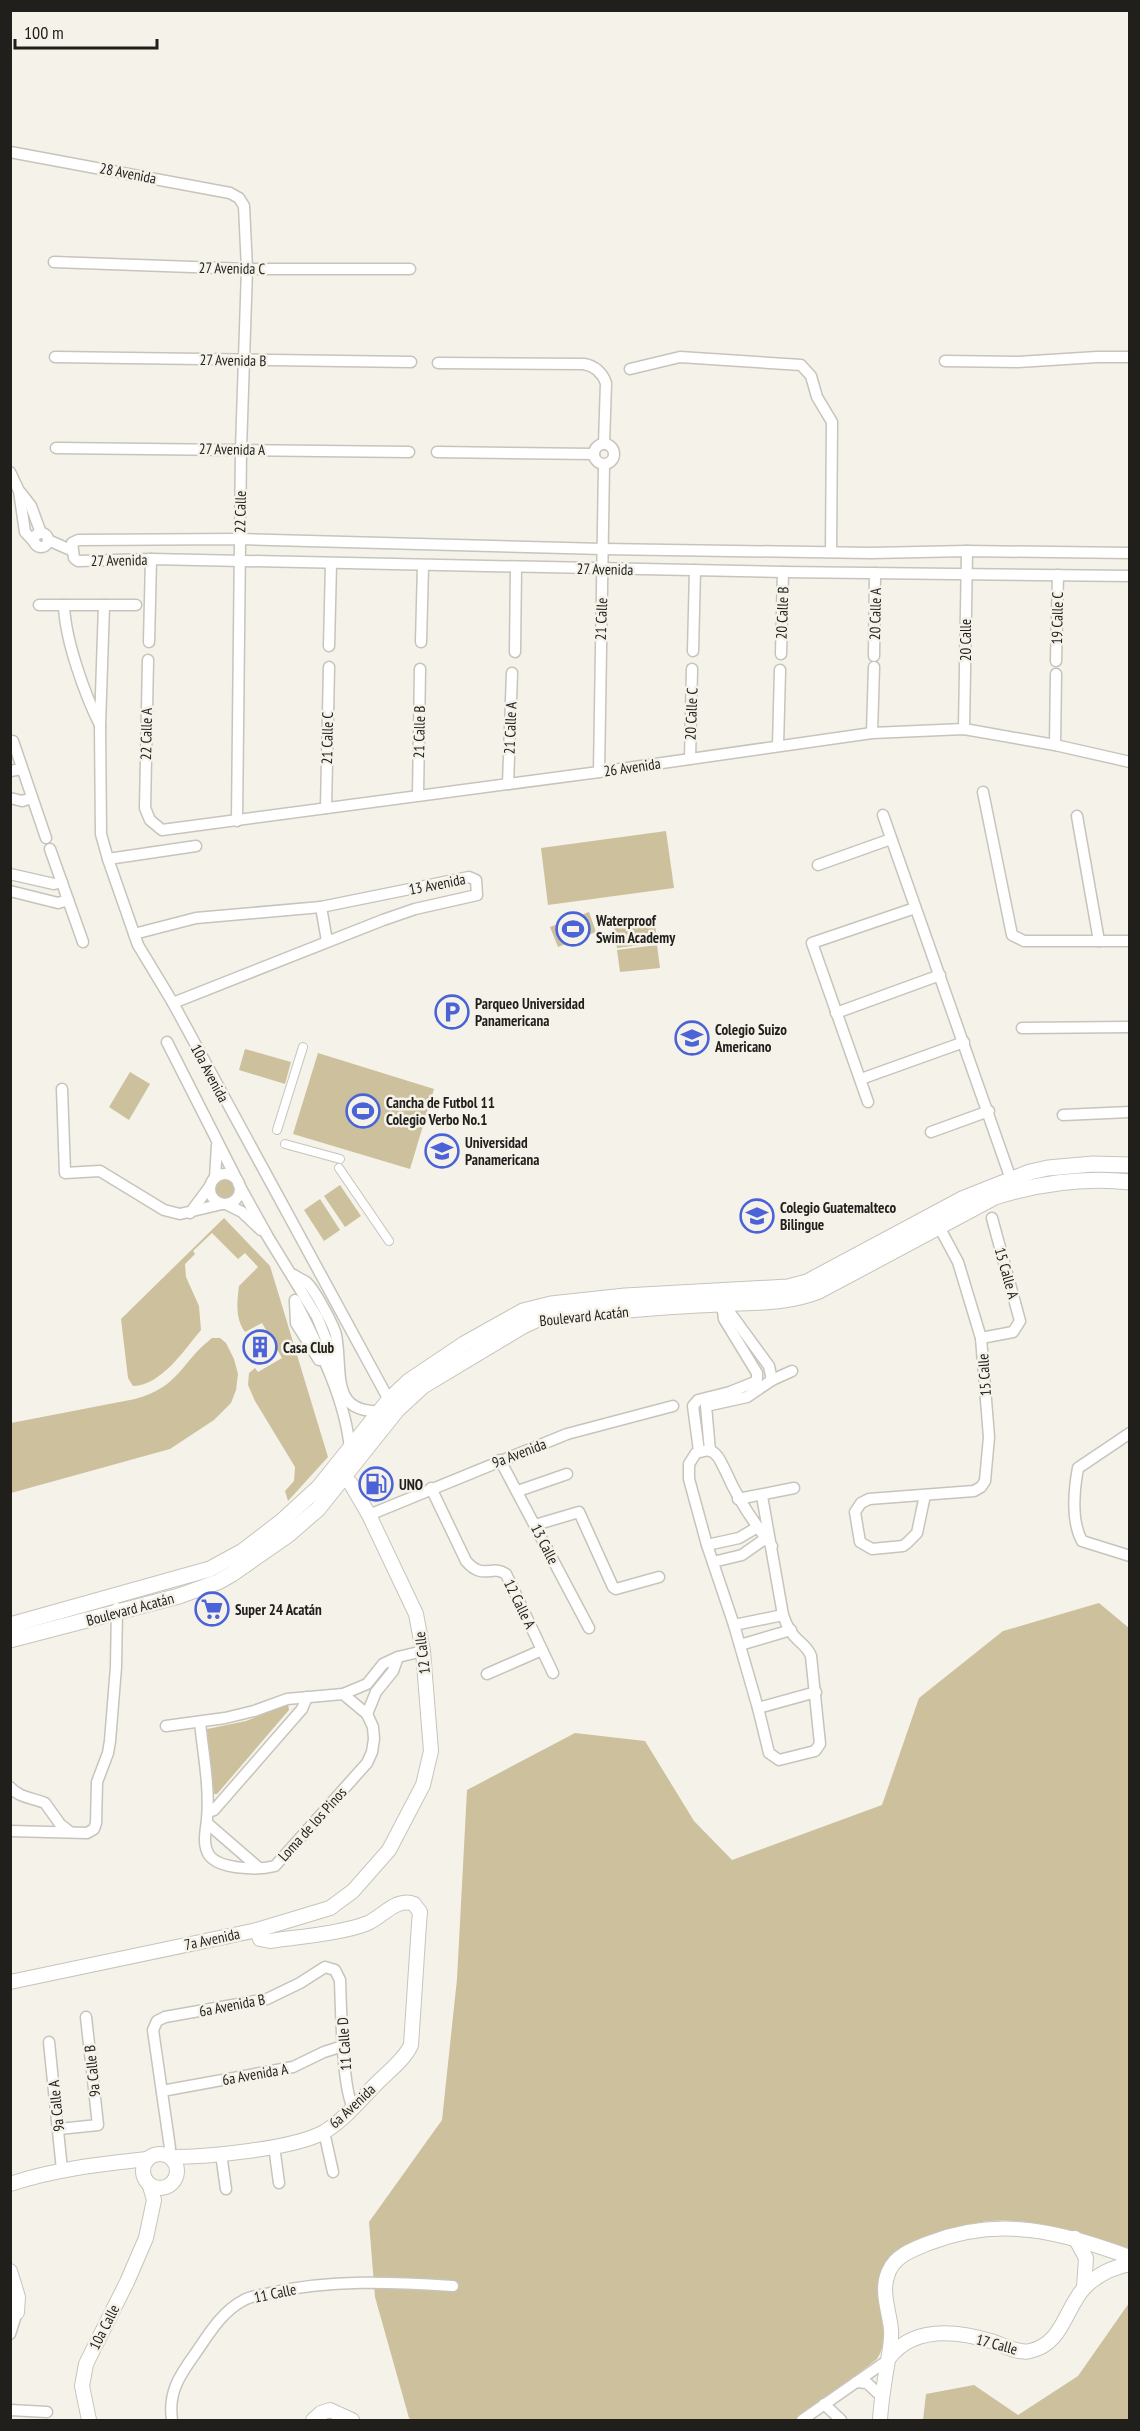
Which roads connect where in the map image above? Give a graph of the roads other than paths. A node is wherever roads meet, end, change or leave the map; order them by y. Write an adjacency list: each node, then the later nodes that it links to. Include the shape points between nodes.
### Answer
1 (10, 152): 2 (street, 28 Avenida, via 230,193)
2 (242, 203): 4 (street, 22 Calle, via 246,215)
3 (54, 262): 4 (street, 27 Avenida C)
4 (247, 269): 5 (street, 27 Avenida C); 8 (street, 22 Calle)
5 (410, 269)
6 (55, 357): 8 (street, 27 Avenida B)
7 (1130, 357): 9 (street)
8 (244, 360): 10 (street, 27 Avenida B); 15 (street, 22 Calle)
9 (945, 361)
10 (411, 362)
11 (438, 363): 13 (street, via 584,364 598,370 606,383)
12 (630, 369): 25 (street, via 680,357 804,368 832,422)
13 (604, 444): 18 (street); 19 (street, 21 Calle, via 611,446 614,456)
14 (56, 448): 15 (street, 27 Avenida A)
15 (241, 449): 16 (street, 27 Avenida A); 21 (street, 22 Calle)
16 (409, 452)
17 (437, 452): 18 (street)
18 (594, 454): 19 (street)
19 (604, 465): 22 (street, 21 Calle)
20 (10, 472): 23 (street, via 32,506 41,539)
21 (240, 539): 22 (street, 27 Avenida); 23 (street, 27 Avenida, via 78,540 72,543); 28 (street, 22 Calle)
22 (603, 548): 25 (street, 27 Avenida); 32 (street, 21 Calle)
23 (73, 551): 27 (street, 27 Avenida, via 78,561)
24 (967, 551): 25 (street, 27 Avenida); 26 (street, 27 Avenida); 36 (street, 20 Calle)
25 (831, 552)
26 (1130, 553)
27 (151, 559): 28 (street, 27 Avenida); 43 (street)
28 (239, 561): 29 (street, 27 Avenida); 77 (street, 22 Calle)
29 (331, 564): 30 (street, 27 Avenida); 45 (street)
30 (423, 566): 31 (street, 27 Avenida); 44 (street)
31 (516, 567): 32 (street, 27 Avenida); 47 (street)
32 (602, 569): 33 (street, 27 Avenida); 67 (street, 21 Calle)
33 (695, 570): 34 (street, 27 Avenida); 46 (street)
34 (783, 572): 35 (street, 27 Avenida); 48 (street, 20 Calle B)
35 (875, 573): 36 (street, 27 Avenida); 59 (street, 20 Calle A)
36 (966, 573): 37 (street, 27 Avenida); 58 (street, 20 Calle)
37 (1058, 574): 38 (street, 27 Avenida); 50 (street, 19 Calle C)
38 (1130, 576)
39 (104, 604): 41 (street); 42 (street); 57 (street, 10a Avenida)
40 (39, 605): 42 (street)
41 (136, 605)
42 (64, 606): 57 (street, 10a Avenida, via 88,702)
43 (148, 642)
44 (421, 642)
45 (329, 646)
46 (693, 651)
47 (515, 652)
48 (781, 654)
49 (148, 660): 73 (street, 22 Calle A)
50 (1056, 662)
51 (329, 668): 74 (street, 21 Calle C)
52 (420, 669): 70 (street, 21 Calle B)
53 (692, 669): 63 (street, 20 Calle C)
54 (780, 670): 62 (street)
55 (512, 673): 68 (street, 21 Calle A)
56 (1056, 674): 61 (street)
57 (100, 725): 80 (street, 10a Avenida, via 101,825)
58 (964, 729): 59 (street, 26 Avenida); 61 (street, 26 Avenida)
59 (872, 733): 62 (street, 26 Avenida)
60 (12, 741): 65 (street)
61 (1055, 745): 64 (street, 26 Avenida)
62 (778, 746): 63 (street, 26 Avenida)
63 (690, 759): 67 (street, 26 Avenida)
64 (1130, 762)
65 (22, 769): 66 (street); 72 (street)
66 (10, 771)
67 (600, 772): 68 (street, 26 Avenida)
68 (508, 784): 70 (street, 26 Avenida)
69 (983, 792): 90 (street, via 1012,935 1024,941)
70 (418, 795): 74 (street, 26 Avenida)
71 (10, 798): 72 (street)
72 (32, 798): 83 (street)
73 (145, 808): 77 (street, 26 Avenida, via 150,820 162,830)
74 (326, 808): 77 (street, 26 Avenida)
75 (883, 815): 78 (street)
76 (1077, 816): 90 (street)
77 (237, 821)
78 (891, 839): 81 (street); 87 (street)
79 (196, 846): 80 (street)
80 (108, 859): 88 (street, 10a Avenida)
81 (818, 866)
82 (10, 874): 83 (street, via 54,884)
83 (62, 882): 85 (street)
84 (10, 891): 85 (street, via 58,903)
85 (68, 900): 92 (street)
86 (321, 907): 88 (street, 13 Avenida, via 196,918); 89 (street); 89 (street, 13 Avenida, via 469,877 476,880 478,891 472,897 415,909)
87 (915, 908): 93 (street); 95 (street, via 812,944)
88 (134, 934): 94 (street, 10a Avenida)
89 (327, 941): 94 (street, 13 Avenida)
90 (1099, 941): 91 (street)
91 (1130, 941)
92 (83, 942)
93 (940, 975): 95 (street); 99 (street)
94 (173, 1003): 129 (street, 10a Avenida)
95 (836, 1012): 101 (street)
96 (1130, 1027): 97 (street)
97 (1022, 1028)
98 (167, 1042): 109 (street)
99 (964, 1042): 101 (street); 104 (street)
100 (303, 1047): 107 (street)
101 (861, 1079): 103 (street)
102 (62, 1089): 117 (street, via 65,1173 100,1172 164,1210)
103 (868, 1102)
104 (989, 1111): 108 (street); 115 (street)
105 (1130, 1113): 106 (street)
106 (1063, 1115)
107 (277, 1130)
108 (931, 1132)
109 (217, 1139): 112 (street); 113 (street)
110 (285, 1144): 121 (street, via 339,1163)
111 (1130, 1165): 115 (main road, Boulevard Acatán, via 1048,1168)
112 (213, 1182): 113 (street, via 229,1175); 116 (street, via 214,1199); 117 (street)
113 (237, 1182): 116 (street, via 237,1197); 120 (street)
114 (1130, 1182): 115 (main road, Boulevard Acatán, via 1093,1179)
115 (1013, 1185): 119 (main road, Boulevard Acatán)
116 (224, 1204): 117 (street); 120 (street, via 242,1212)
117 (190, 1213)
118 (992, 1218): 124 (street, 15 Calle A, via 1020,1318 1013,1332)
119 (935, 1220): 123 (main road, Boulevard Acatán, via 806,1297 781,1302); 124 (street, 15 Calle, via 958,1262)
120 (268, 1237): 122 (street)
121 (389, 1241)
122 (292, 1275): 125 (street, via 323,1328); 125 (street, via 295,1300)
123 (719, 1302): 127 (street, via 770,1366); 128 (street, via 724,1319 757,1373); 129 (main road, Boulevard Acatán, via 625,1296 536,1306 430,1365); 135 (main road, Boulevard Acatán, via 536,1320 423,1386)
124 (981, 1338): 140 (street, 15 Calle, via 989,1437 985,1481 974,1491)
125 (334, 1371): 129 (street, via 343,1394 359,1410); 132 (street)
126 (792, 1371): 127 (street)
127 (772, 1380): 128 (street)
128 (752, 1387): 133 (street, via 733,1401 706,1406); 133 (street, via 698,1400 693,1406)
129 (385, 1405): 132 (main road, Boulevard Acatán)
130 (673, 1406): 134 (street, 9a Avenida, via 567,1434)
131 (1130, 1432): 148 (street, via 1078,1468 1075,1502 1077,1533 1082,1541)
132 (350, 1449): 135 (main road, Boulevard Acatán)
133 (705, 1451): 142 (street, via 719,1457); 147 (street, via 690,1461 688,1474)
134 (500, 1460): 137 (street, 9a Avenida); 139 (street, 13 Calle)
135 (339, 1474): 143 (street, 12 Calle, via 354,1487); 151 (main road, Boulevard Acatán, via 225,1562); 152 (main road, Boulevard Acatán, via 318,1509 232,1574 179,1596)
136 (567, 1474): 139 (street)
137 (431, 1488): 143 (street, 9a Avenida); 160 (street, 12 Calle A, via 466,1561 479,1572 506,1574)
138 (794, 1488): 141 (street)
139 (518, 1491): 144 (street, 13 Calle)
140 (925, 1495): 140 (street, 15 Calle, via 861,1503 855,1512 862,1545 872,1549 908,1544 917,1533)
141 (762, 1496): 142 (street); 146 (street)
142 (738, 1499): 145 (street)
143 (369, 1515): 161 (street, 12 Calle, via 416,1614)
144 (535, 1525): 150 (street, via 579,1512 613,1587); 156 (street, 13 Calle)
145 (756, 1528): 146 (street); 147 (street, via 739,1538)
146 (769, 1542): 149 (street, via 742,1555); 153 (street)
147 (707, 1545): 149 (street)
148 (1130, 1556)
149 (713, 1562): 155 (street)
150 (660, 1576)
151 (114, 1597): 152 (street); 154 (main road, Boulevard Acatán)
152 (118, 1613): 158 (main road, Boulevard Acatán); 177 (street, via 110,1741 98,1782 96,1822 87,1833)
153 (783, 1615): 155 (street); 157 (street)
154 (10, 1625)
155 (734, 1625): 159 (street)
156 (589, 1628)
157 (791, 1630): 159 (street); 167 (street, via 810,1652)
158 (10, 1640)
159 (740, 1645): 170 (street)
160 (542, 1650): 163 (street, 12 Calle A); 164 (street)
161 (423, 1651): 162 (street); 178 (street, 12 Calle, via 430,1764 418,1797)
162 (398, 1657): 165 (street, via 383,1664); 166 (street, via 393,1671)
163 (553, 1673)
164 (487, 1674)
165 (367, 1684): 166 (street); 168 (street)
166 (376, 1692): 171 (street)
167 (816, 1692): 170 (street); 170 (street, via 820,1744 815,1751 773,1758)
168 (343, 1694): 169 (street); 171 (street)
169 (307, 1697): 172 (street); 175 (street, via 302,1709)
170 (758, 1708)
171 (367, 1714): 179 (street, Loma de los Pinos, via 374,1739 367,1763 275,1866)
172 (200, 1722): 173 (street); 175 (street, Loma de los Pinos)
173 (166, 1726)
174 (10, 1787): 177 (street, via 26,1798 45,1803)
175 (208, 1817): 179 (street); 179 (street, Loma de los Pinos, via 206,1847 214,1860)
176 (10, 1831): 177 (street)
177 (70, 1833)
178 (389, 1850): 180 (street, 7a Avenida, via 353,1891 330,1908)
179 (259, 1869)
180 (257, 1930): 182 (street, 7a Avenida); 187 (street, 6a Avenida, via 260,1939 270,1941 364,1924 407,1902 416,1905 420,1912 411,2045)
181 (340, 1980): 185 (street, 11 Calle D); 186 (street, 6a Avenida B, via 335,1970 321,1968 267,1999 162,2017 153,2030)
182 (10, 1982)
183 (86, 2016): 188 (street, 9a Calle B, via 98,2125)
184 (50, 2042): 188 (street, 9a Calle A)
185 (343, 2046): 186 (street, 6a Avenida A, via 294,2067); 187 (street, 11 Calle D)
186 (162, 2091): 191 (street)
187 (353, 2107): 189 (street, 6a Avenida)
188 (58, 2129): 195 (street, 9a Calle A)
189 (324, 2132): 190 (street, 6a Avenida); 197 (street)
190 (274, 2146): 192 (street, 6a Avenida); 199 (street)
191 (170, 2152): 192 (street, 6a Avenida); 193 (street); 196 (street)
192 (214, 2155): 196 (street, 6a Avenida, via 185,2165); 202 (street)
193 (147, 2159): 194 (street); 198 (street, via 142,2168)
194 (86, 2165): 195 (street); 198 (street, via 130,2171)
195 (62, 2170): 200 (street)
196 (177, 2172): 201 (street, via 174,2182)
197 (333, 2172)
198 (148, 2182): 201 (street); 203 (street, 10a Calle, via 154,2200)
199 (279, 2182)
200 (10, 2184)
201 (165, 2187): 203 (street, 10a Calle, via 159,2218)
202 (226, 2189)
203 (146, 2238): 220 (street, 10a Calle, via 86,2364 82,2386)
204 (1075, 2238): 205 (street); 209 (street, 17 Calle, via 1086,2258); 211 (street, via 1015,2227 989,2228 911,2250 897,2259 886,2278 885,2300)
205 (1130, 2257)
206 (1130, 2264): 209 (street, 17 Calle, via 1106,2272)
207 (10, 2271): 210 (street, via 18,2297)
208 (453, 2286): 221 (street, 11 Calle, via 383,2282 326,2285 245,2300 213,2328 182,2371 171,2396)
209 (1084, 2288): 213 (street, 17 Calle, via 1060,2329 1048,2342 1031,2351 955,2334)
210 (14, 2313): 212 (street)
211 (891, 2330): 213 (street); 214 (street)
212 (10, 2334)
213 (911, 2340): 214 (street, 17 Calle, via 901,2344)
214 (888, 2360): 215 (street); 216 (street)
215 (856, 2382): 216 (street, via 867,2384); 217 (street)
216 (882, 2397): 226 (street)
217 (824, 2404): 224 (street); 225 (street)
218 (10, 2410): 219 (street)
219 (47, 2412)
220 (89, 2421)
221 (172, 2421)
222 (313, 2421): 223 (street, via 330,2410)
223 (352, 2421)
224 (802, 2421)
225 (841, 2421)
226 (880, 2421)

